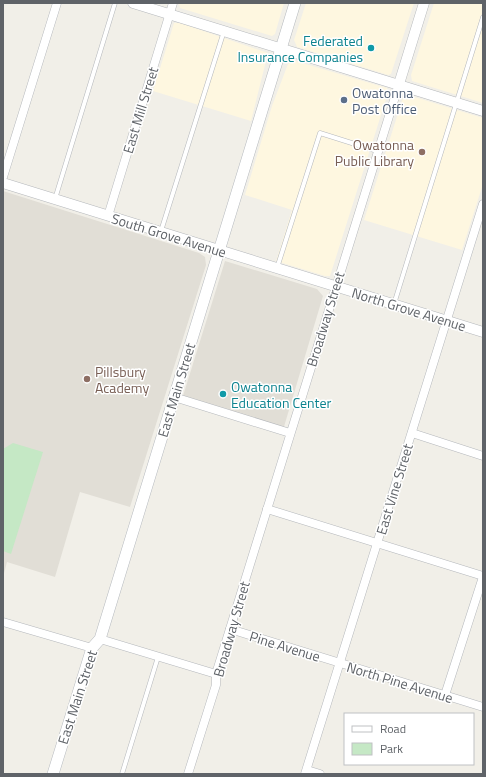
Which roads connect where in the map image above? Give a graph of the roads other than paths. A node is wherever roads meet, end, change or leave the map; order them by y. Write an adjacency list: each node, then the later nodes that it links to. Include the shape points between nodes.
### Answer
1 (57, 3): 15 (street)
2 (115, 3): 17 (lane)
3 (133, 3): 7 (street)
4 (173, 3): 7 (street, East Mill Street)
5 (296, 3): 10 (main road, East Main Street)
6 (424, 3): 11 (street, Broadway Street)
7 (169, 14): 9 (street); 19 (street, East Mill Street)
8 (483, 17): 12 (lane)
9 (224, 31): 10 (street); 20 (lane)
10 (281, 49): 11 (street); 21 (main road, East Main Street)
11 (399, 84): 12 (street); 14 (street, Broadway Street)
12 (457, 102): 13 (street); 24 (lane)
13 (483, 111)
14 (377, 151): 22 (lane, via 320,133); 23 (street, Broadway Street)
15 (3, 177)
16 (3, 184): 17 (street, South Grove Avenue)
17 (55, 200): 19 (street, South Grove Avenue)
18 (483, 204): 25 (street, East Vine Street)
19 (108, 216): 20 (street, South Grove Avenue)
20 (160, 232): 21 (street, South Grove Avenue)
21 (219, 251): 22 (street, South Grove Avenue); 27 (main road, East Main Street)
22 (277, 268): 23 (street, South Grove Avenue)
23 (336, 286): 24 (street, North Grove Avenue); 28 (street, Broadway Street)
24 (394, 305): 25 (street, North Grove Avenue)
25 (447, 321): 26 (street, North Grove Avenue); 29 (street, East Vine Street)
26 (483, 332)
27 (174, 397): 28 (street); 36 (main road, East Main Street)
28 (290, 433): 31 (street, Broadway Street)
29 (412, 433): 30 (street); 32 (street, East Vine Street)
30 (483, 456)
31 (267, 509): 32 (street); 35 (street, Broadway Street)
32 (378, 543): 33 (street); 39 (street, East Vine Street)
33 (483, 576): 41 (street)
34 (3, 622): 37 (street)
35 (230, 629): 39 (street, Pine Avenue); 40 (street, Broadway Street)
36 (100, 639): 37 (main road, East Main Street); 38 (street)
37 (92, 648): 44 (main road, East Main Street)
38 (158, 657): 40 (street); 45 (lane)
39 (340, 663): 41 (street, North Pine Avenue); 43 (street, East Vine Street)
40 (216, 674): 46 (street, Broadway Street, via 216,684)
41 (445, 695): 42 (street, North Pine Avenue)
42 (483, 707)
43 (306, 772): 47 (street)
44 (52, 774)
45 (122, 774)
46 (188, 774)
47 (320, 774)

